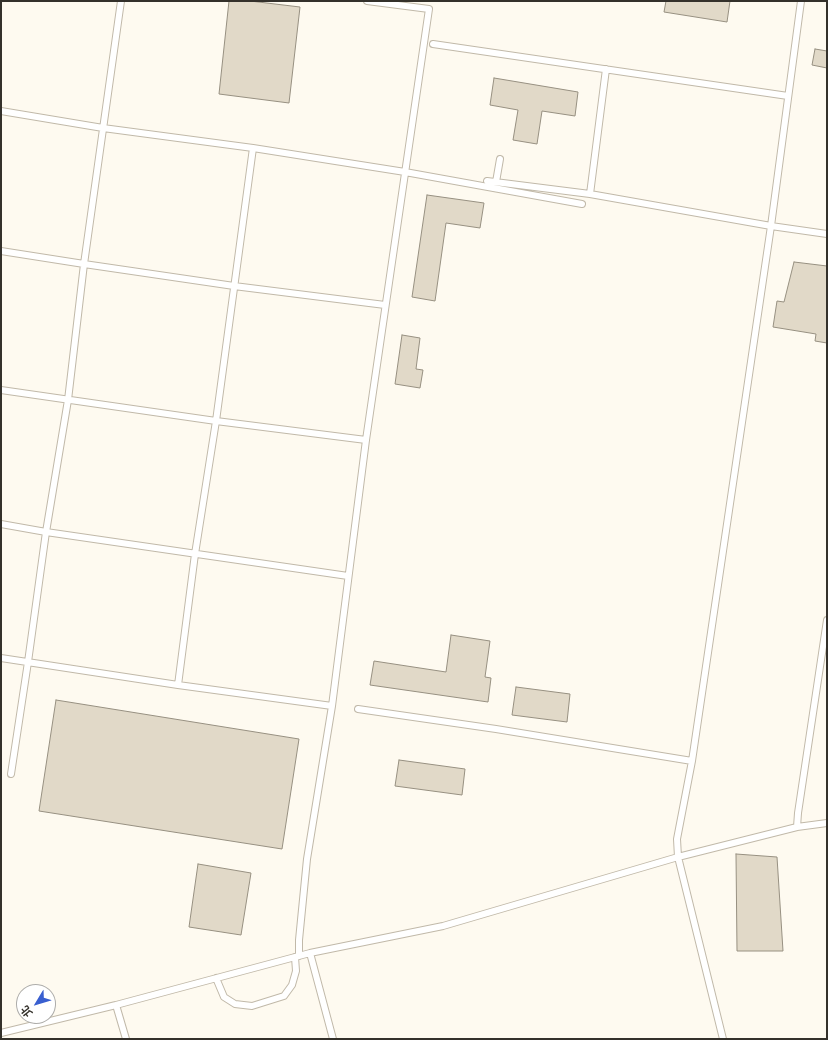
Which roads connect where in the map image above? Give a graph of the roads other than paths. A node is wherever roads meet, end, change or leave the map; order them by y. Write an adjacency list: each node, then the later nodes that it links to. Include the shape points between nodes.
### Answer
1 (121, 1): 8 (lane)
2 (367, 1): 11 (lane, via 429,9)
3 (801, 1): 6 (lane)
4 (433, 44): 5 (lane)
5 (606, 69): 6 (lane); 14 (lane)
6 (788, 96): 16 (lane)
7 (1, 110): 8 (lane)
8 (103, 128): 9 (lane); 19 (lane)
9 (252, 148): 11 (lane); 20 (lane)
10 (500, 159): 13 (lane)
11 (405, 172): 15 (lane); 21 (lane)
12 (487, 180): 13 (lane)
13 (496, 182): 14 (lane)
14 (590, 194): 16 (lane)
15 (582, 204)
16 (771, 226): 17 (lane); 36 (lane)
17 (827, 234)
18 (1, 251): 19 (lane)
19 (84, 264): 20 (lane); 23 (lane)
20 (234, 286): 21 (lane); 24 (lane)
21 (385, 305): 25 (lane)
22 (1, 390): 23 (lane)
23 (68, 400): 24 (lane); 27 (lane)
24 (216, 421): 25 (lane); 28 (lane)
25 (366, 440): 29 (lane)
26 (1, 524): 27 (lane)
27 (46, 532): 28 (lane); 32 (lane)
28 (194, 554): 29 (lane); 33 (lane)
29 (348, 576): 34 (lane)
30 (827, 620): 39 (lane)
31 (1, 658): 32 (lane)
32 (28, 662): 33 (lane); 37 (lane)
33 (178, 685): 34 (lane)
34 (332, 706): 42 (lane, via 307,859)
35 (358, 709): 36 (lane)
36 (692, 761): 40 (lane, via 677,839)
37 (11, 774)
38 (827, 823): 39 (lane)
39 (798, 827): 40 (lane)
40 (678, 857): 41 (lane, via 443,926); 48 (lane)
41 (310, 953): 42 (lane); 47 (lane)
42 (297, 956): 43 (lane); 43 (lane, via 292,985 284,996 260,1004 235,1004 224,997)
43 (216, 978): 44 (lane)
44 (116, 1005): 45 (lane); 46 (lane)
45 (1, 1033)
46 (126, 1039)
47 (333, 1039)
48 (723, 1039)

